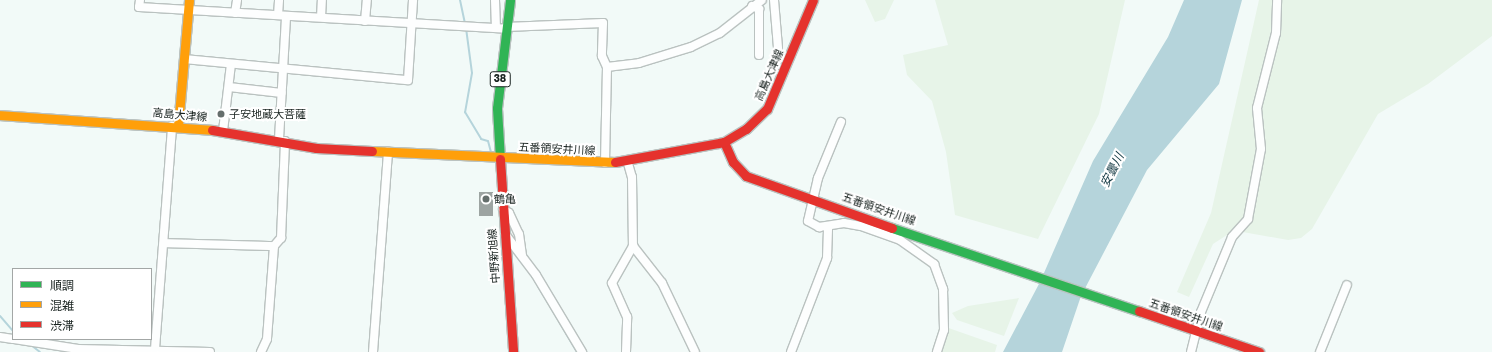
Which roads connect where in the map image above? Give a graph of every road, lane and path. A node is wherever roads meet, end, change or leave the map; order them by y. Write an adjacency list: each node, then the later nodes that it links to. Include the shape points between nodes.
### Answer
1 (140, 0): 15 (street, via 139,7)
2 (189, 0): 15 (main road)
3 (236, 0): 16 (street)
4 (279, 0): 17 (street)
5 (322, 0): 18 (street)
6 (367, 0): 19 (street)
7 (413, 0): 20 (street)
8 (495, 0): 21 (street)
9 (510, 0): 22 (main road, 38)
10 (762, 0): 14 (street)
11 (774, 0): 23 (street)
12 (813, 0): 36 (main road, 高島大津線, via 767,109 746,129)
13 (1277, 0): 50 (street, via 1276,33 1257,108 1261,149 1248,219 1232,237)
14 (752, 6): 24 (street, via 759,9); 27 (street, via 720,33 691,47 639,63)
15 (188, 10): 16 (street); 25 (main road)
16 (236, 13): 17 (street)
17 (282, 15): 18 (street); 28 (street)
18 (321, 18): 19 (street)
19 (365, 21): 20 (street)
20 (412, 24): 21 (street); 28 (street, via 408,80)
21 (496, 28): 22 (street)
22 (506, 28): 27 (street, via 602,23 602,56); 38 (main road, 38, via 497,108)
23 (778, 48)
24 (759, 55)
25 (184, 59): 26 (street); 33 (main road)
26 (231, 64): 28 (street); 29 (street)
27 (607, 67): 40 (street)
28 (284, 69): 30 (street)
29 (229, 86): 30 (street); 34 (street)
30 (282, 93): 35 (street)
31 (0, 115): 33 (main road, 高島大津線)
32 (841, 122): 41 (street)
33 (175, 126): 34 (main road, 高島大津線); 45 (street)
34 (224, 131): 35 (main road, 高島大津線)
35 (282, 140): 37 (main road, 高島大津線, via 316,148); 46 (street, via 281,238)
36 (724, 142): 39 (main road, 五番領安井川線); 41 (main road, 五番領安井川線, via 733,162 746,176 764,185)
37 (388, 152): 38 (main road, 高島大津線); 59 (street)
38 (500, 158): 40 (main road, 五番領安井川線); 42 (main road, 中野新旭線)
39 (628, 160): 40 (main road, 五番領安井川線); 47 (street, via 632,177)
40 (605, 163)
41 (811, 198): 43 (street, via 808,221 812,226); 50 (main road, 五番領安井川線)
42 (503, 209): 44 (main road, 中野新旭線); 48 (street, via 509,213 519,234)
43 (828, 226): 64 (street, via 827,258); 65 (street, via 844,223 861,226 900,240 934,264 943,290 944,330)
44 (505, 233): 48 (street); 60 (main road, 中野新旭線)
45 (165, 243): 46 (street); 54 (street)
46 (274, 246): 58 (street, via 267,339)
47 (633, 246): 62 (street, via 612,283 627,317); 63 (street, via 662,283)
48 (522, 256): 61 (street)
49 (1347, 285): 68 (street)
50 (1191, 329): 66 (street); 67 (main road, 五番領安井川線)
51 (0, 337): 52 (street)
52 (12, 339)
53 (20, 340): 55 (street, via 78,349)
54 (155, 349): 55 (street); 56 (street)
55 (142, 351)
56 (203, 352): 57 (street)
57 (210, 352)
58 (261, 352)
59 (373, 352)
60 (513, 352)
61 (582, 352)
62 (626, 352)
63 (695, 352)
64 (791, 352)
65 (937, 352)
66 (1191, 352)
67 (1259, 352)
68 (1320, 352)

